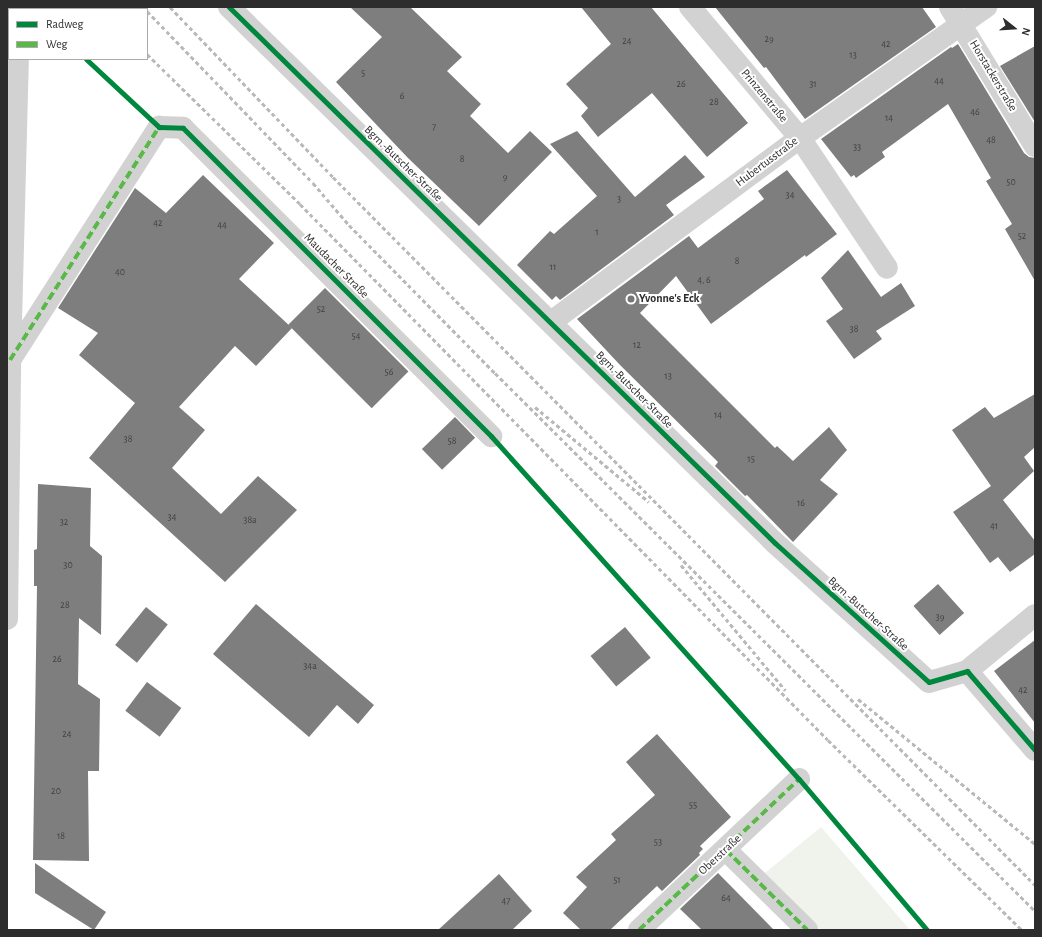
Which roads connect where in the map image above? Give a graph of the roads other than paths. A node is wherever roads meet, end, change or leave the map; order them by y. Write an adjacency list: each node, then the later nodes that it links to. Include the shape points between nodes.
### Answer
1 (229, 7): 9 (street, Bgm.-Butscher-Straße)
2 (690, 7): 6 (street, Prinzenstraße)
3 (986, 7): 4 (street, Hubertusstraße)
4 (956, 16): 6 (street, Hubertusstraße); 7 (street, Horstackerstraße)
5 (18, 60): 10 (street)
6 (800, 138): 8 (street, Prinzenstraße); 9 (street, Hubertusstraße)
7 (1035, 146)
8 (887, 268)
9 (551, 322): 15 (street, Bgm.-Butscher-Straße, via 775,544 929,682)
10 (10, 360): 11 (street, Maudacher Straße, via 159,127 183,128); 12 (street)
11 (491, 436)
12 (8, 574): 14 (street)
13 (1035, 615): 15 (street)
14 (7, 619)
15 (967, 671): 16 (street)
16 (1035, 750)
17 (799, 779): 18 (street, Oberstraße)
18 (726, 850): 19 (street, Oberstraße); 20 (street)
19 (639, 930)
20 (807, 930)

